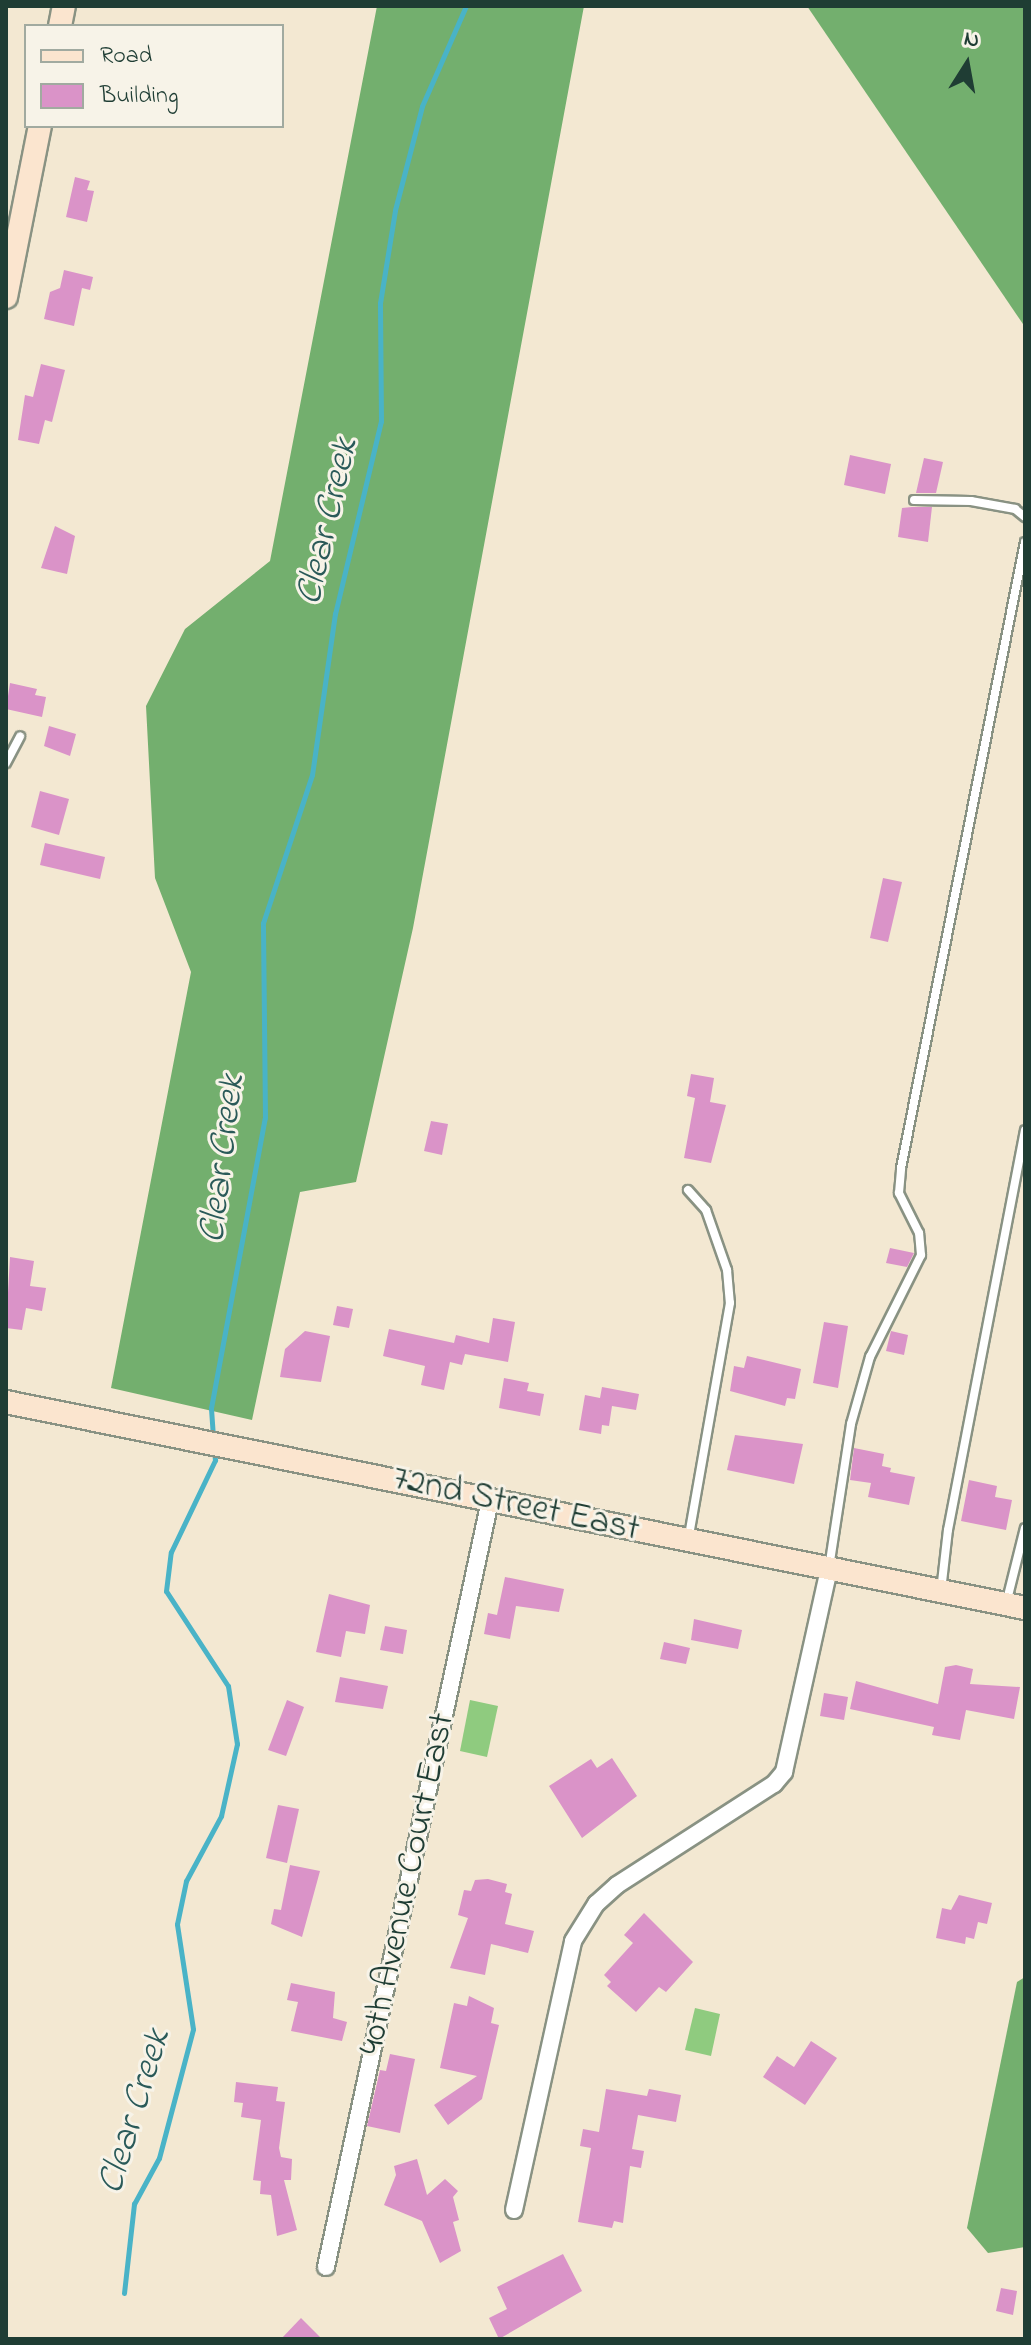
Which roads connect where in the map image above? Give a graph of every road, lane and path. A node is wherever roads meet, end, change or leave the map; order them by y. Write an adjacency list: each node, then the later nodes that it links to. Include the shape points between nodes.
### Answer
1 (40, 128): 2 (main road)
2 (6, 297)
3 (914, 500): 4 (lane, via 971,501 1015,509)
4 (1025, 517)
5 (1025, 542): 14 (lane, via 901,1168 899,1193 919,1233 921,1255 870,1357 854,1410)
6 (20, 737): 7 (lane)
7 (6, 763)
8 (1025, 1130): 15 (lane, via 948,1530)
9 (688, 1190): 13 (lane, via 706,1210 727,1270 730,1303)
10 (6, 1402): 11 (main road, 72nd Street East)
11 (490, 1501): 13 (main road, 72nd Street East); 18 (street, 40th Avenue Court East)
12 (1025, 1528): 16 (lane)
13 (688, 1541): 14 (main road, 72nd Street East)
14 (829, 1569): 15 (main road, 72nd Street East); 17 (street, via 784,1772 774,1784 617,1885 583,1920 565,1964)
15 (941, 1591): 16 (main road, 72nd Street East)
16 (1015, 1606)
17 (514, 2210)
18 (326, 2267)

